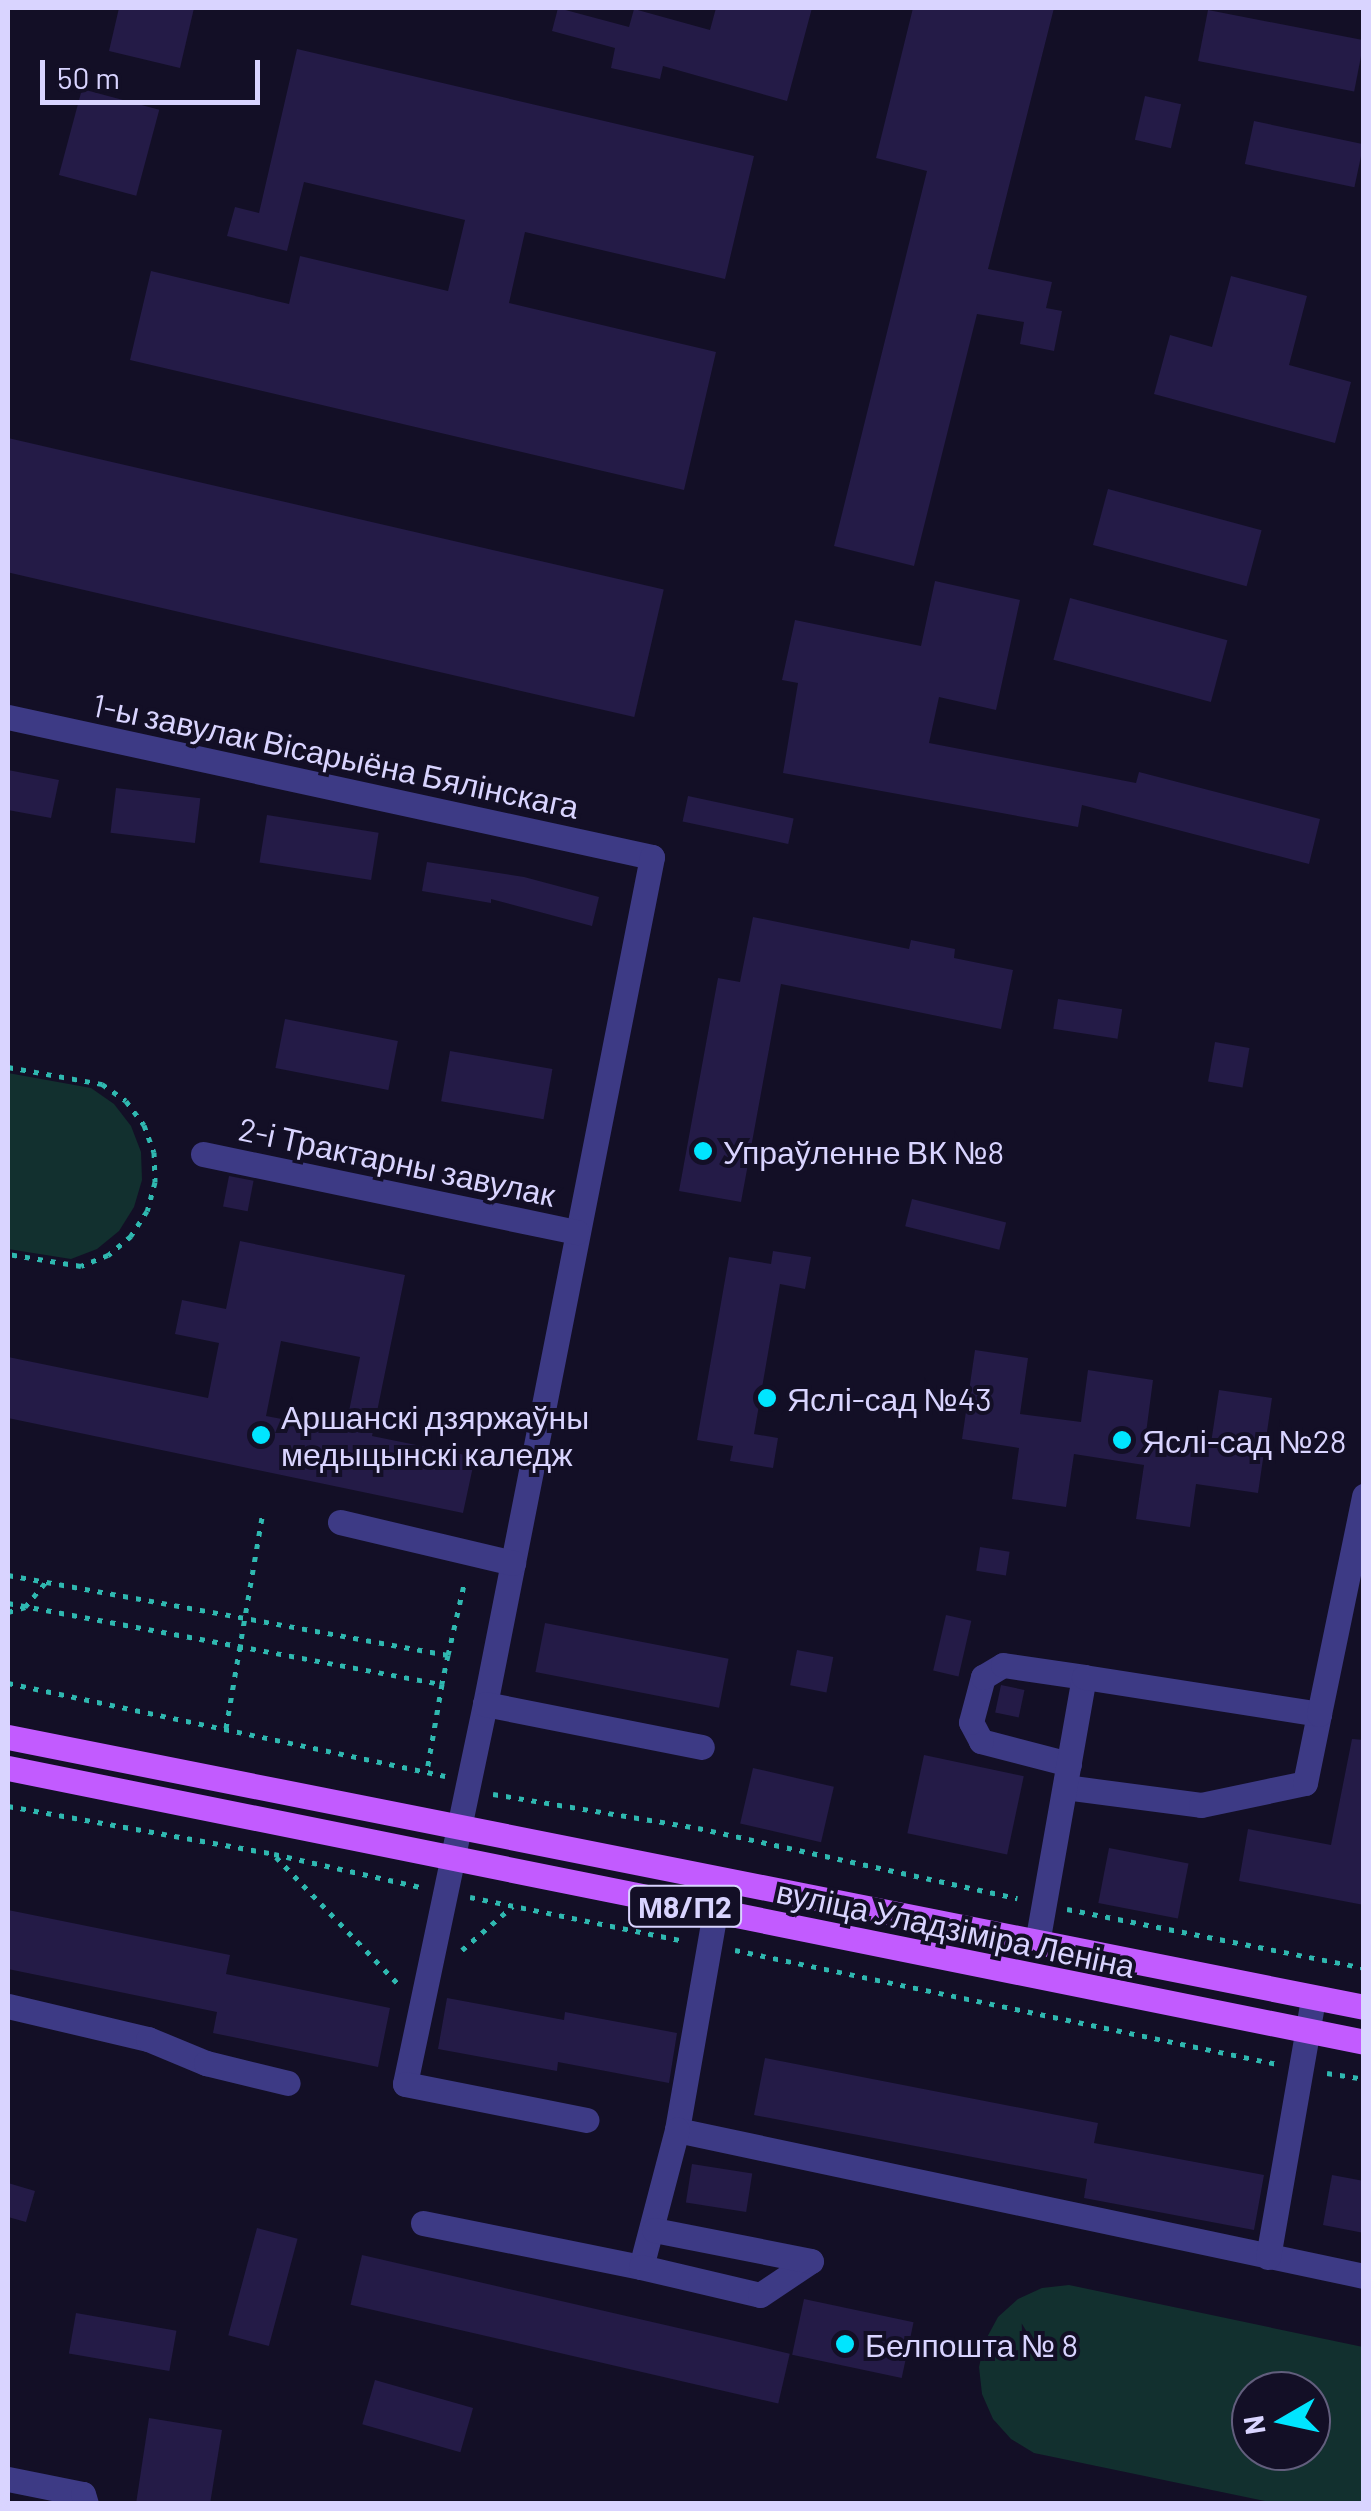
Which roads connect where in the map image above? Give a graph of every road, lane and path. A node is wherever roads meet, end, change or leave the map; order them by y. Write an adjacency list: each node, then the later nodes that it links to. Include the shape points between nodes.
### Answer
1 (8, 717): 4 (street, 1-ы завулак Вісарыёна Бялінскага, via 652,857)
2 (8, 1067): 5 (path, via 102,1084 126,1101 149,1138 155,1182 148,1211 108,1255 81,1266)
3 (204, 1154): 4 (street, 2-і Трактарны завулак)
4 (577, 1232): 10 (street)
5 (8, 1254)
6 (1364, 1496): 23 (street)
7 (263, 1511): 16 (path)
8 (340, 1522): 9 (street)
9 (471, 1553): 10 (street); 18 (path)
10 (512, 1563): 22 (street)
11 (8, 1575): 12 (path)
12 (46, 1582): 14 (path); 16 (path)
13 (8, 1603): 14 (path)
14 (26, 1607): 15 (path); 17 (path)
15 (8, 1612)
16 (244, 1620): 17 (path); 18 (path)
17 (239, 1650): 21 (path); 24 (path)
18 (448, 1656): 21 (path)
19 (1084, 1677): 23 (street); 29 (street); 29 (street, via 1004,1665 983,1677 971,1722 981,1742)
20 (8, 1683): 24 (path)
21 (442, 1684): 28 (path)
22 (485, 1704): 26 (street); 32 (street)
23 (1319, 1714): 29 (street, via 1305,1783 1201,1805)
24 (226, 1728): 28 (path)
25 (8, 1737): 32 (main road, вуліца Уладзіміра Леніна / М8/П2)
26 (702, 1747)
27 (8, 1768): 34 (main road, вуліца Уладзіміра Леніна / М8/П2)
28 (427, 1770): 30 (path)
29 (1067, 1776): 35 (street)
30 (451, 1778)
31 (490, 1794): 35 (path, via 698,1828)
32 (459, 1828): 34 (street); 38 (main road, вуліца Уладзіміра Леніна / М8/П2)
33 (274, 1854): 40 (path, via 396,1986)
34 (452, 1859): 37 (main road, вуліца Уладзіміра Леніна / М8/П2); 40 (street)
35 (1042, 1904): 38 (street); 39 (path)
36 (513, 1906): 40 (path)
37 (715, 1912): 44 (main road, вуліца Уладзіміра Леніна / М8/П2); 48 (street)
38 (1037, 1943): 41 (main road, вуліца Уладзіміра Леніна / М8/П2)
39 (1364, 1968)
40 (423, 1984): 47 (street, via 405,2084)
41 (1314, 1998): 43 (main road, вуліца Уладзіміра Леніна / М8/П2); 44 (street)
42 (8, 2006): 46 (street, via 148,2038 206,2064)
43 (1364, 2007)
44 (1309, 2033): 45 (main road, вуліца Уладзіміра Леніна / М8/П2); 51 (street)
45 (1364, 2042)
46 (288, 2083)
47 (586, 2120)
48 (677, 2130): 50 (street); 51 (street)
49 (423, 2224): 52 (street)
50 (654, 2230): 52 (street); 52 (street, via 811,2261 760,2294)
51 (1268, 2257): 53 (street)
52 (640, 2267)
53 (1364, 2276)
54 (8, 2479): 55 (street, via 84,2494)
55 (86, 2504)

